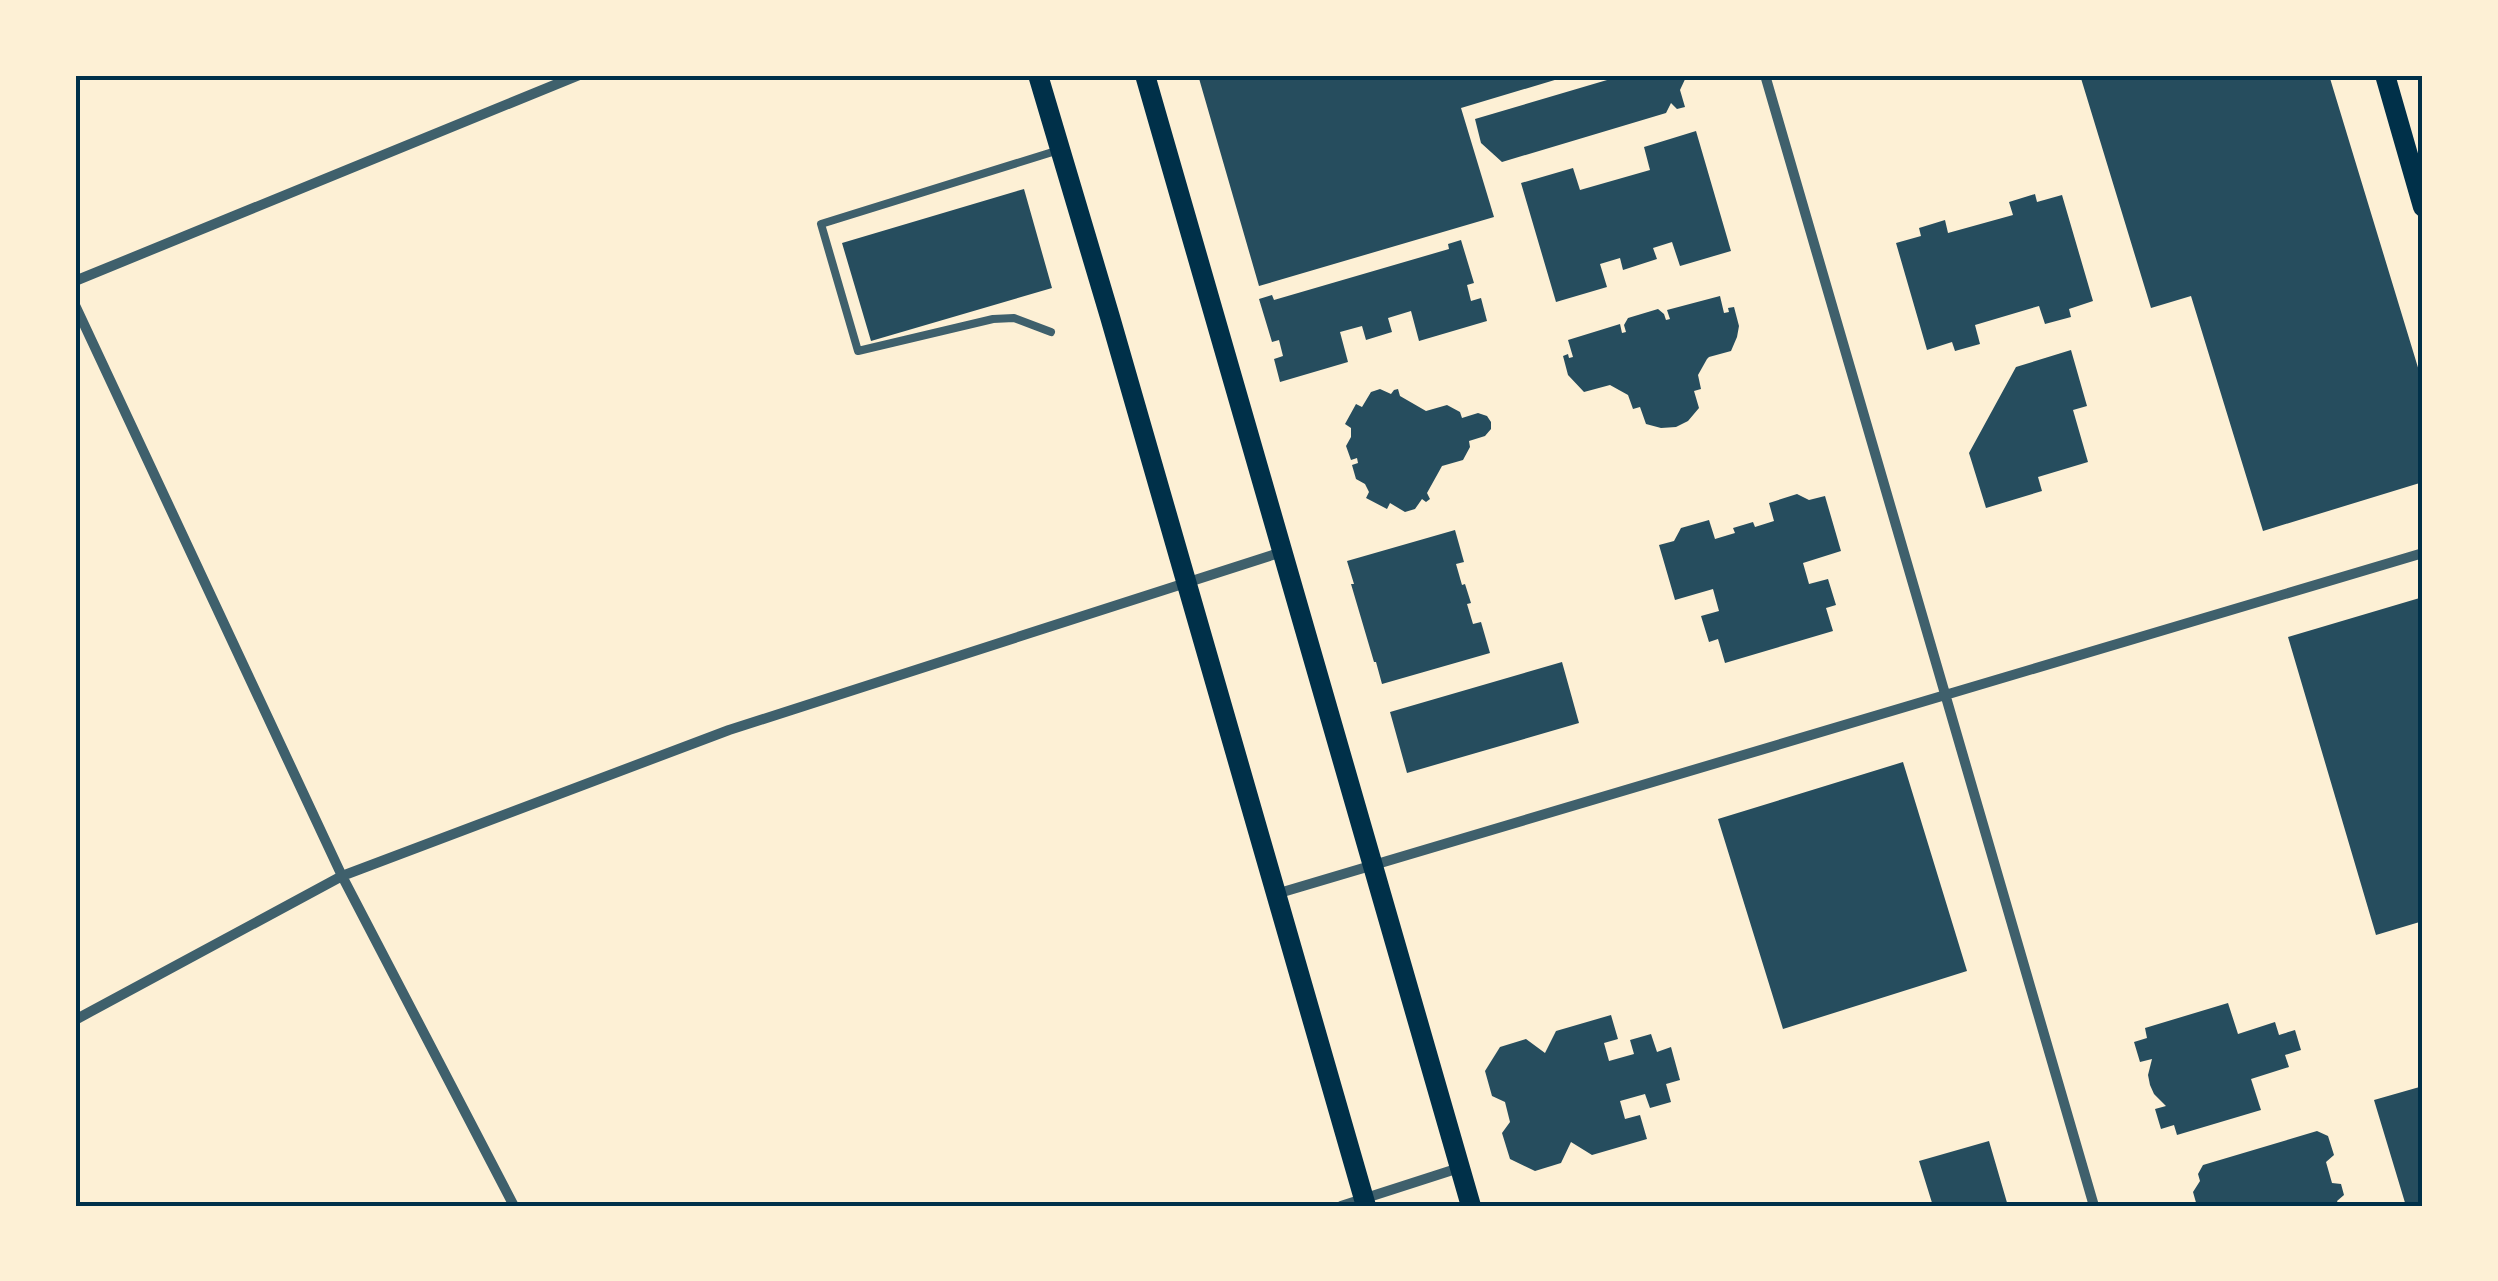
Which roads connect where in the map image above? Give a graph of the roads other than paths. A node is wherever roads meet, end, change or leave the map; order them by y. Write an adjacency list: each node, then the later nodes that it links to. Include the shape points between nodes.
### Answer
1 (579, 75): 8 (street)
2 (1038, 75): 6 (main road)
3 (1146, 75): 11 (main road)
4 (1764, 75): 14 (street)
5 (2384, 75): 7 (main road)
6 (1059, 150): 10 (lane, via 821,224 858,351 993,319 1014,318); 13 (main road)
7 (2423, 207)
8 (75, 281)
9 (75, 304): 16 (street)
10 (1051, 332)
11 (1282, 552): 13 (street); 15 (main road)
12 (2423, 554): 14 (street)
13 (1186, 581): 16 (street, via 729,730); 17 (main road)
14 (1944, 695): 15 (street); 24 (street)
15 (1373, 865): 17 (street); 19 (main road)
16 (342, 876): 18 (street); 21 (street)
17 (1276, 894): 20 (main road)
18 (75, 1020)
19 (1460, 1168): 20 (street); 23 (main road)
20 (1365, 1202): 22 (street)
21 (514, 1206)
22 (1341, 1206)
23 (1470, 1206)
24 (2094, 1206)

